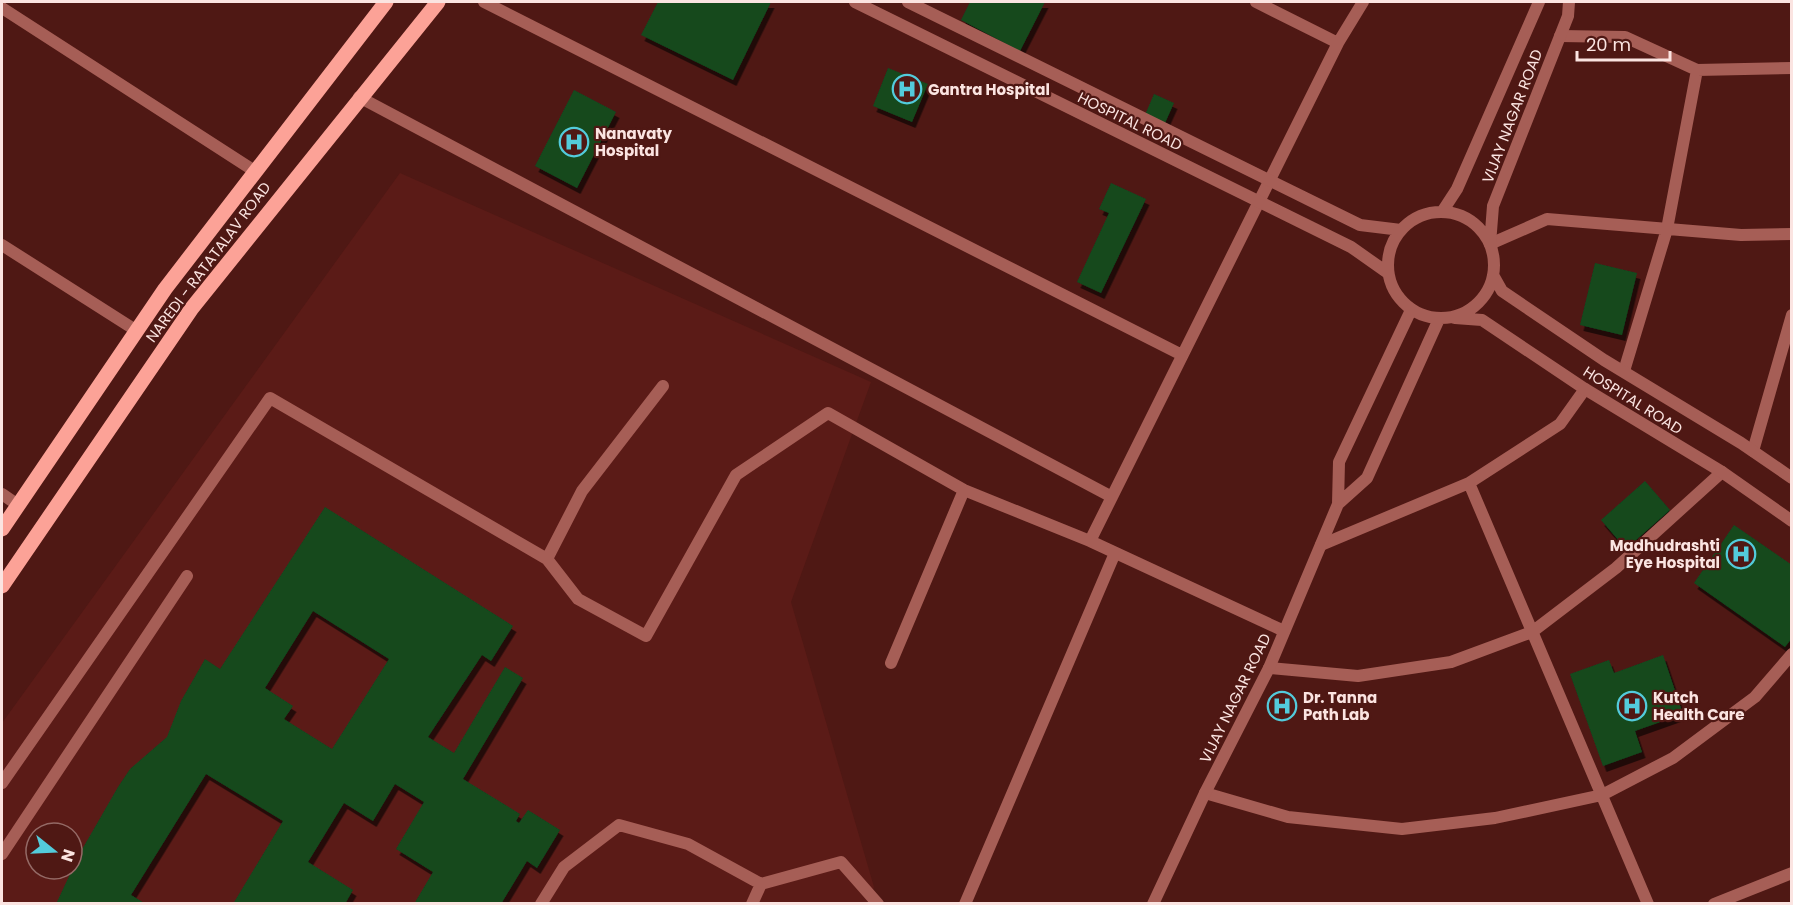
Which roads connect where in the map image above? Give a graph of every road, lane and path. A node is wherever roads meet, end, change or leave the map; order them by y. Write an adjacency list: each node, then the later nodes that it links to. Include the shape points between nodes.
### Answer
1 (386, 2): 16 (main road, NAREDI - RATATALAV ROAD)
2 (438, 2): 15 (main road, NAREDI - RATATALAV ROAD)
3 (484, 2): 32 (street)
4 (855, 2): 18 (street, HOSPITAL ROAD)
5 (908, 2): 17 (street, HOSPITAL ROAD)
6 (1256, 2): 12 (street)
7 (1364, 2): 12 (street)
8 (1539, 2): 19 (street, VIJAY NAGAR ROAD, via 1457,189)
9 (1569, 2): 11 (street, VIJAY NAGAR ROAD)
10 (2, 8): 16 (street)
11 (1560, 36): 14 (street, via 1625,37); 23 (street, VIJAY NAGAR ROAD, via 1493,206)
12 (1338, 43): 17 (street)
13 (1791, 68): 14 (street)
14 (1697, 70): 20 (street)
15 (359, 97): 42 (street); 52 (main road, NAREDI - RATATALAV ROAD, via 192,308)
16 (256, 172): 31 (main road, NAREDI - RATATALAV ROAD)
17 (1269, 181): 18 (street); 21 (street, HOSPITAL ROAD, via 1360,225)
18 (1258, 202): 25 (street, HOSPITAL ROAD, via 1351,246); 32 (street)
19 (1442, 212): 21 (street, via 1413,220); 23 (street, via 1471,221)
20 (1667, 229): 22 (street, via 1741,235); 23 (street, via 1547,219); 33 (street)
21 (1401, 230): 25 (street, via 1392,242)
22 (1791, 234)
23 (1490, 244): 26 (street)
24 (2, 245): 31 (street)
25 (1388, 273): 27 (street, via 1392,288)
26 (1493, 275): 29 (street, via 1480,302); 33 (street, HOSPITAL ROAD, via 1502,291)
27 (1411, 310): 30 (street); 43 (street, VIJAY NAGAR ROAD, via 1339,462)
28 (1791, 315): 36 (street)
29 (1455, 318): 30 (street); 35 (street, HOSPITAL ROAD, via 1482,320)
30 (1440, 319): 43 (street, VIJAY NAGAR ROAD, via 1367,478)
31 (136, 331): 44 (main road, NAREDI - RATATALAV ROAD)
32 (1182, 355): 42 (street)
33 (1624, 372): 36 (street, HOSPITAL ROAD)
34 (663, 386): 50 (street, via 582,491)
35 (1586, 389): 37 (street, HOSPITAL ROAD); 39 (street, via 1560,424)
36 (1753, 451): 38 (street, HOSPITAL ROAD)
37 (1722, 472): 45 (street, HOSPITAL ROAD); 54 (street, via 1616,568)
38 (1791, 478)
39 (1469, 483): 48 (street); 54 (street)
40 (964, 490): 47 (street); 50 (street, via 828,413 736,475 646,636 578,599); 56 (street)
41 (2, 494): 44 (street)
42 (1112, 497): 47 (street)
43 (1338, 504): 48 (street, VIJAY NAGAR ROAD)
44 (18, 505): 46 (main road, NAREDI - RATATALAV ROAD)
45 (1791, 521)
46 (2, 529)
47 (1090, 541): 49 (street)
48 (1321, 545): 53 (street, VIJAY NAGAR ROAD)
49 (1115, 553): 53 (street); 67 (street)
50 (547, 559): 58 (street, via 270,398)
51 (187, 576): 61 (street)
52 (2, 586)
53 (1284, 631): 57 (street, VIJAY NAGAR ROAD)
54 (1532, 632): 57 (street, via 1451,662 1358,676); 60 (street)
55 (1791, 654): 60 (street, via 1755,696 1673,758)
56 (891, 663)
57 (1269, 668): 59 (street, VIJAY NAGAR ROAD)
58 (2, 783)
59 (1204, 793): 60 (street, via 1288,817 1402,829 1495,818); 68 (street, VIJAY NAGAR ROAD)
60 (1602, 795): 69 (street)
61 (2, 854)
62 (1791, 873): 70 (street)
63 (761, 884): 64 (street, via 688,844 619,825 564,867); 65 (street); 66 (street, via 841,862)
64 (541, 903)
65 (752, 903)
66 (878, 903)
67 (964, 903)
68 (1153, 903)
69 (1648, 903)
70 (1714, 903)

